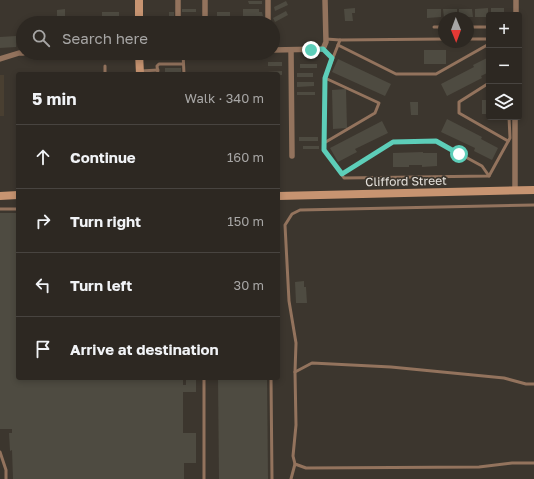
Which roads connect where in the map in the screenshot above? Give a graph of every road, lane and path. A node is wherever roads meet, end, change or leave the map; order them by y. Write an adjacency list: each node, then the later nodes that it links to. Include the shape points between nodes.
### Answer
1 (139, 0): 8 (main road)
2 (178, 0): 9 (street)
3 (204, 0): 10 (street)
4 (268, 0): 11 (street)
5 (325, 0): 16 (street)
6 (516, 0): 7 (street)
7 (516, 12)
8 (139, 16)
9 (178, 16)
10 (205, 16)
11 (268, 16)
12 (434, 27): 13 (lane)
13 (438, 27)
14 (474, 27): 15 (lane)
15 (486, 27)
16 (326, 39): 20 (lane); 23 (street)
17 (438, 39): 20 (lane)
18 (474, 39): 19 (lane)
19 (486, 39)
20 (340, 40): 21 (lane)
21 (338, 44): 22 (lane, via 396,74 436,74); 27 (lane)
22 (486, 45)
23 (323, 49): 25 (street); 27 (lane)
24 (280, 50): 25 (street)
25 (291, 50): 43 (street)
26 (16, 54): 28 (street)
27 (332, 58): 37 (lane)
28 (0, 59)
29 (139, 60): 34 (main road)
30 (183, 60): 31 (lane)
31 (183, 64): 35 (lane, via 159,64); 36 (lane)
32 (104, 66): 33 (lane)
33 (105, 72)
34 (140, 72)
35 (158, 72)
36 (184, 72)
37 (325, 78): 42 (lane); 42 (lane, via 379,103 376,113)
38 (487, 84): 41 (lane, via 459,102 459,113)
39 (509, 120): 41 (lane)
40 (514, 120): 41 (street)
41 (511, 139): 45 (lane); 46 (street)
42 (324, 143): 44 (lane, via 324,150)
43 (292, 156)
44 (342, 174): 45 (lane, via 344,178); 45 (lane, via 393,142 436,141 482,166)
45 (489, 176)
46 (515, 190): 47 (main road, Clifford Street); 50 (main road, Clifford Street)
47 (534, 190)
48 (16, 195): 49 (main road)
49 (0, 196)
50 (280, 196)
51 (534, 205): 54 (lane, via 300,210 292,214 285,224 289,301 296,343)
52 (0, 209): 53 (lane)
53 (16, 209)
54 (295, 372): 57 (lane, via 312,363 320,363 504,378); 60 (lane)
55 (204, 380): 62 (lane)
56 (270, 380): 63 (lane)
57 (534, 384)
58 (0, 452): 61 (lane)
59 (534, 463): 60 (lane, via 479,467 306,468)
60 (295, 464): 64 (lane)
61 (6, 479)
62 (204, 479)
63 (272, 479)
64 (291, 479)

